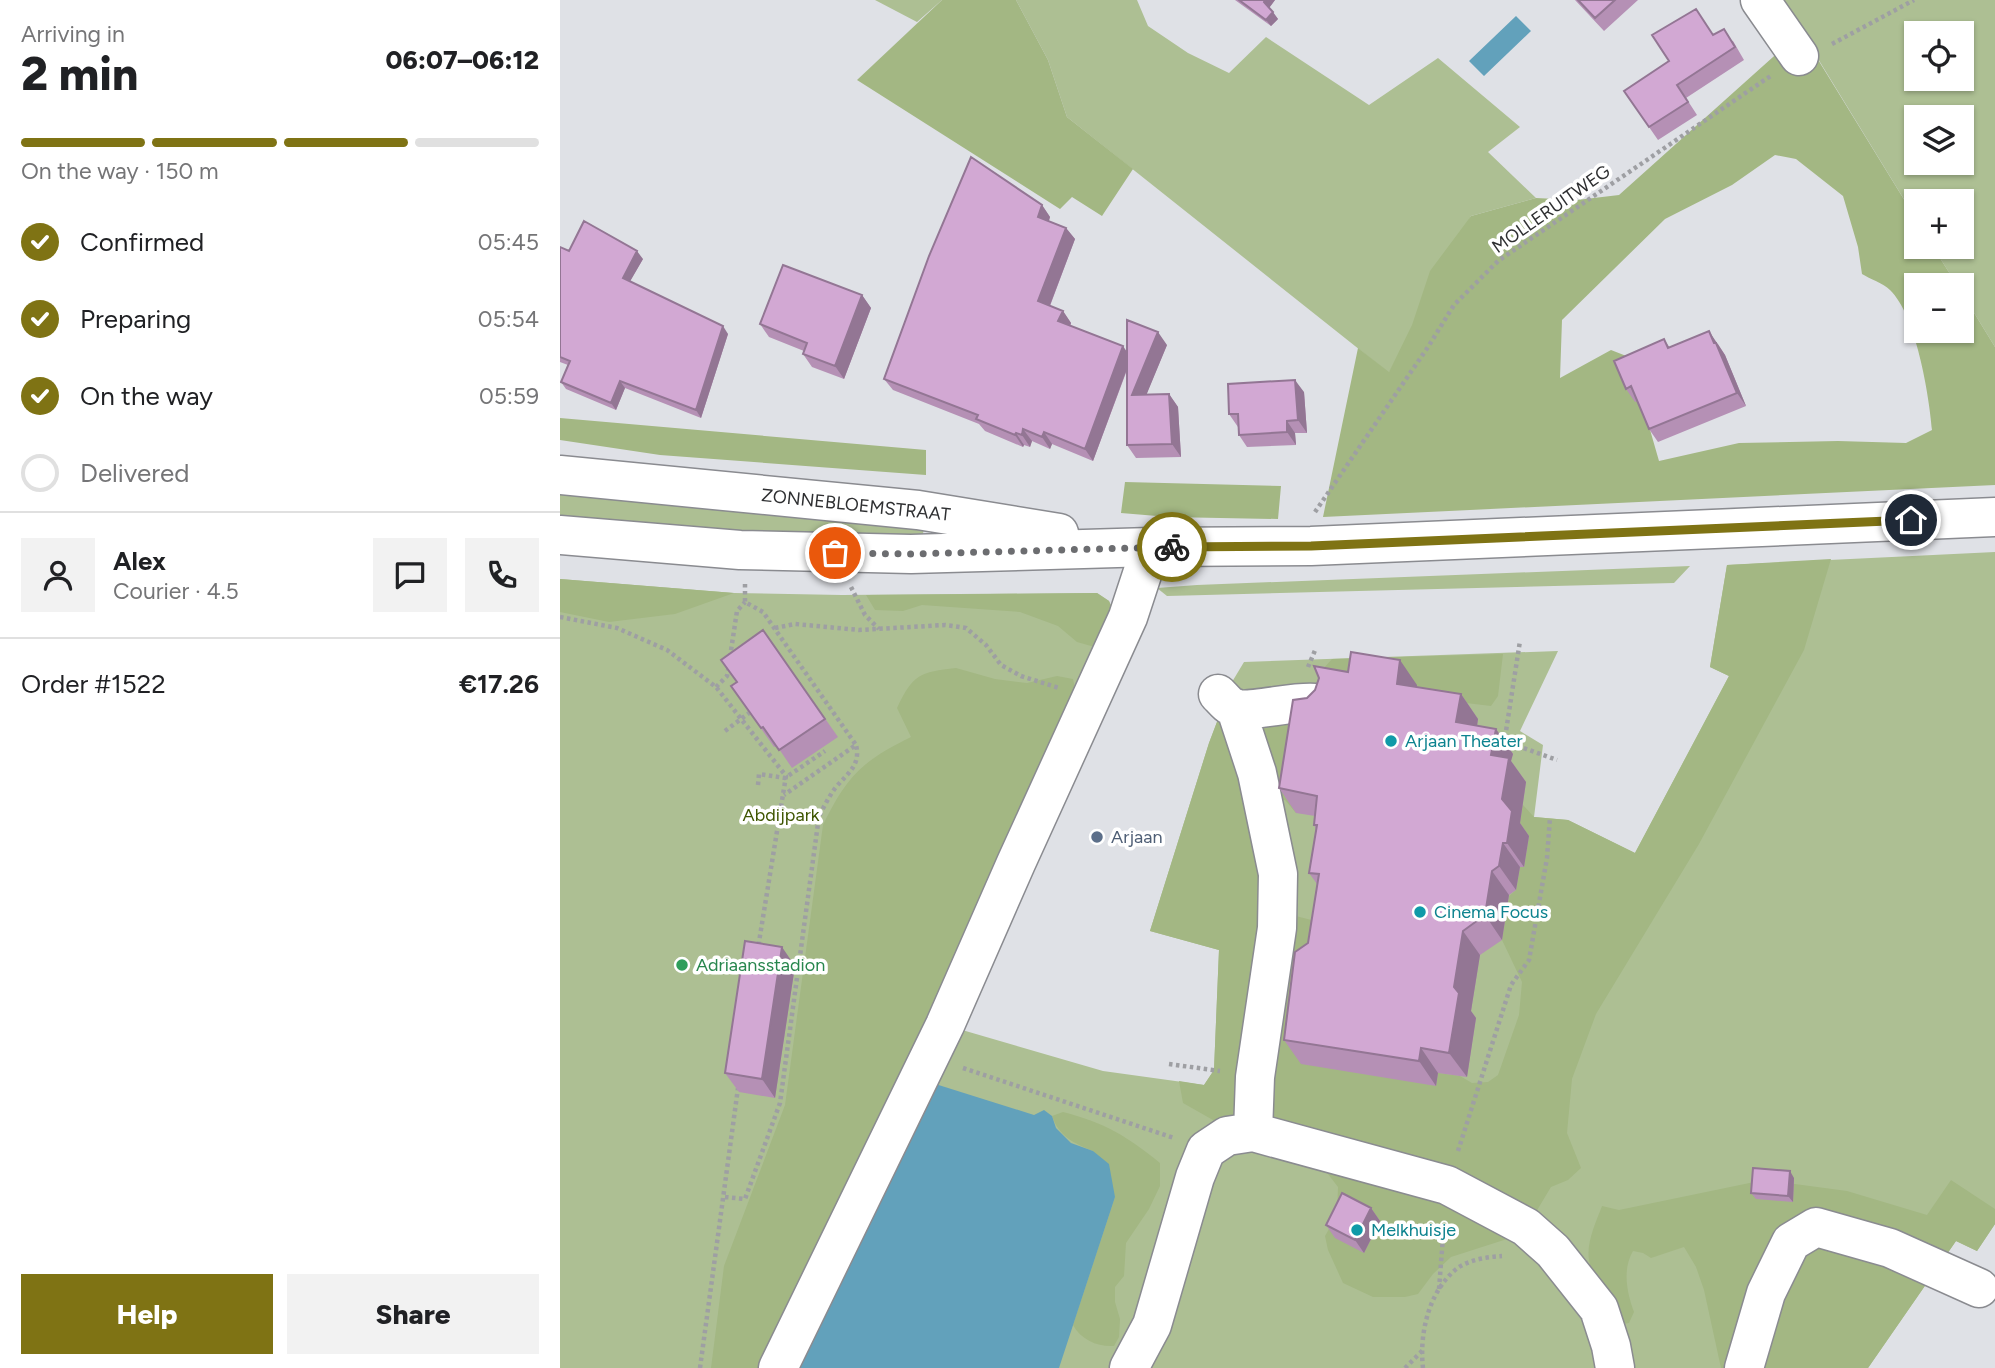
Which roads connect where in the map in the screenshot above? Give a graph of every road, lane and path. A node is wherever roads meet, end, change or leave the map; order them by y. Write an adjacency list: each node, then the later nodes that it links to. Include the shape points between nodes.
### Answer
1 (1760, 0): 3 (main road)
2 (1914, 0): 3 (path, MOLLERUITWEG)
3 (1800, 56): 8 (path, MOLLERUITWEG, via 1520,245 1454,305 1313,516)
4 (560, 475): 5 (main road, ZONNEBLOEMSTRAAT)
5 (924, 511): 9 (main road, ZONNEBLOEMSTRAAT); 10 (main road, via 941,523 943,537 933,550)
6 (1995, 517): 8 (main road, ZONNEBLOEMSTRAAT)
7 (560, 535): 10 (main road, ZONNEBLOEMSTRAAT, via 740,550)
8 (1311, 546): 9 (main road, ZONNEBLOEMSTRAAT)
9 (1151, 547): 10 (main road, ZONNEBLOEMSTRAAT); 21 (main road, via 1128,617)
10 (911, 554)
11 (746, 579): 13 (path)
12 (847, 580): 16 (path, via 865,615)
13 (745, 602): 15 (path, via 763,611); 19 (path, via 737,611)
14 (560, 617): 20 (path, via 617,628 667,650)
15 (775, 628): 16 (path, via 795,624); 22 (path)
16 (880, 629): 21 (path, via 966,628 1001,665 1021,676)
17 (1520, 641): 28 (path)
18 (736, 670): 19 (path)
19 (727, 676): 20 (path)
20 (716, 687): 26 (path)
21 (1091, 697): 40 (main road)
22 (826, 702): 24 (path); 30 (path)
23 (1314, 703): 43 (main road, via 1227,700 1257,773 1278,874 1277,928)
24 (820, 706)
25 (749, 713): 26 (path)
26 (740, 719): 27 (path); 31 (path)
27 (725, 731)
28 (1504, 741): 33 (path); 34 (path)
29 (769, 742): 31 (path)
30 (856, 745): 37 (path); 47 (path, via 855,767 835,788 819,816 780,1103 744,1199)
31 (763, 747): 35 (path)
32 (825, 751): 35 (path)
33 (1502, 751)
34 (1557, 760)
35 (785, 778): 36 (path, via 759,774); 37 (path)
36 (758, 785)
37 (783, 795): 39 (path)
38 (1550, 818): 46 (path, via 1530,960 1511,985)
39 (757, 955)
40 (937, 1040): 45 (path); 53 (main road)
41 (1169, 1064): 43 (path)
42 (740, 1076): 47 (path)
43 (1255, 1077): 44 (main road)
44 (1253, 1132): 45 (main road, via 1227,1136); 46 (main road)
45 (1206, 1150): 54 (main road, via 1152,1325)
46 (1447, 1185): 48 (main road, via 1526,1227); 50 (path)
47 (725, 1197): 52 (path)
48 (1553, 1251): 50 (path, via 1480,1258 1460,1267); 57 (main road, via 1599,1309)
49 (1979, 1288): 58 (main road, via 1890,1248 1816,1227 1791,1242 1766,1293)
50 (1439, 1289): 51 (path, via 1427,1314)
51 (1423, 1350): 55 (path); 56 (path)
52 (700, 1368)
53 (778, 1368)
54 (1129, 1368)
55 (1405, 1368)
56 (1423, 1368)
57 (1615, 1368)
58 (1744, 1368)

